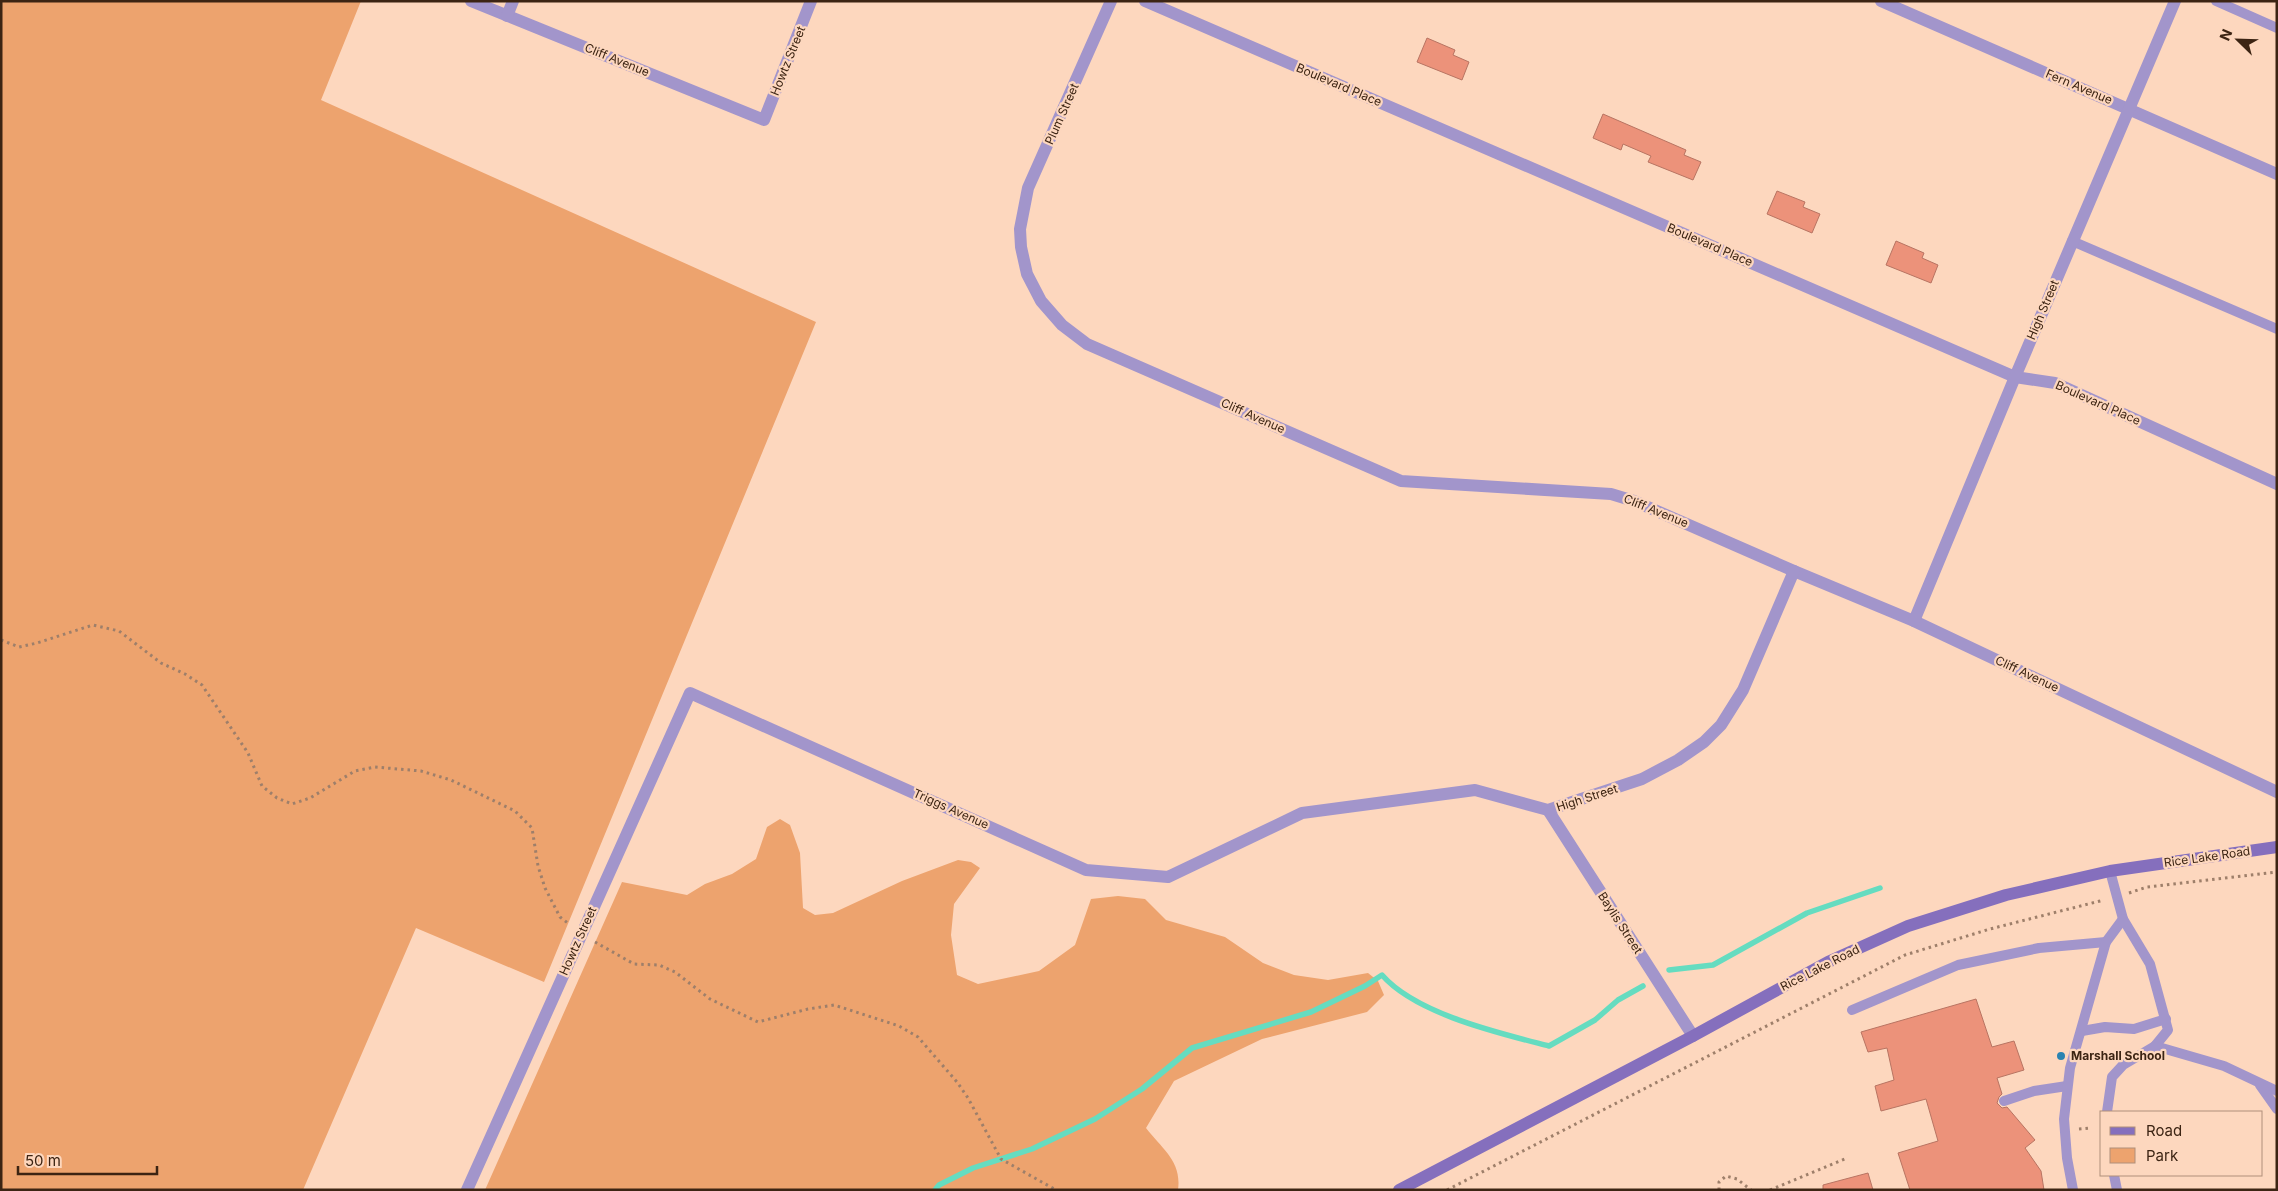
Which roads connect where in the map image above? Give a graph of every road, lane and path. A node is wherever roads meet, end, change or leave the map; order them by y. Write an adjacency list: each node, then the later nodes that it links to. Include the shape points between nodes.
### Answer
1 (470, 1): 9 (street, Cliff Avenue)
2 (513, 1): 9 (street)
3 (812, 1): 12 (street, Howtz Street)
4 (1111, 1): 14 (street, Plum Street, via 1028,188)
5 (1145, 1): 17 (street, Boulevard Place)
6 (1881, 1): 11 (street, Fern Avenue)
7 (2176, 1): 11 (street, High Street)
8 (2216, 1): 10 (lane)
9 (507, 16): 12 (street, Cliff Avenue)
10 (2277, 28)
11 (2129, 108): 13 (street, Fern Avenue); 15 (street, High Street)
12 (764, 120)
13 (2277, 174)
14 (1020, 228): 19 (street, Cliff Avenue, via 1026,274 1042,301 1062,325 1096,348 1400,481 1611,494)
15 (2072, 241): 16 (lane); 17 (street, High Street)
16 (2277, 330)
17 (2014, 377): 18 (street, Boulevard Place, via 2055,383); 20 (street, High Street)
18 (2277, 484)
19 (1794, 571): 20 (street, Cliff Avenue); 24 (street, High Street, via 1743,690 1715,731 1678,760 1642,779)
20 (1914, 620): 23 (street, Cliff Avenue)
21 (1, 640): 32 (path, via 19,647 93,624 119,631 161,663 202,685 248,753 262,786 277,798 292,804 310,798 355,771 375,766 421,771 451,780 514,811 532,828 545,888 560,917)
22 (690, 693): 26 (street, Triggs Avenue, via 1086,870 1168,877); 32 (street, Howtz Street)
23 (2277, 792)
24 (1548, 810): 26 (street, High Street, via 1476,790 1302,813); 37 (street, Baylis Street)
25 (2277, 847): 27 (main road, Rice Lake Road)
26 (1217, 853)
27 (2110, 871): 31 (lane); 37 (main road, Rice Lake Road, via 2006,895 1908,926 1828,962)
28 (2277, 872): 29 (path, via 2147,887)
29 (2140, 891)
30 (2097, 903): 52 (path, via 1905,954)
31 (2123, 919): 33 (lane); 35 (lane, via 2150,964)
32 (582, 934): 49 (street, Howtz Street); 50 (path, via 634,964 659,965 675,972 710,1000 758,1022 834,1005 899,1026 918,1037 968,1098 1001,1159)
33 (2106, 942): 34 (lane, via 2039,948 1958,965); 36 (lane)
34 (1852, 1010)
35 (2166, 1019): 36 (lane, via 2134,1029 2104,1027); 38 (lane, via 2168,1030)
36 (2082, 1031): 40 (lane, via 2070,1068)
37 (1693, 1036): 51 (main road, Rice Lake Road)
38 (2155, 1046): 39 (lane, via 2224,1066); 44 (lane, via 2123,1065 2112,1077)
39 (2259, 1084): 41 (lane); 43 (lane)
40 (2068, 1086): 42 (lane, via 2034,1091); 56 (lane, via 2064,1128)
41 (2277, 1091)
42 (2004, 1101)
43 (2277, 1109)
44 (2107, 1111)
45 (2090, 1128): 46 (path)
46 (2079, 1129)
47 (1847, 1158): 55 (path)
48 (2114, 1176): 57 (lane)
49 (467, 1190)
50 (1056, 1190)
51 (1399, 1190)
52 (1448, 1190)
53 (1719, 1190): 54 (path, via 1720,1182 1726,1176 1737,1179)
54 (1751, 1190)
55 (1770, 1190)
56 (2073, 1190)
57 (2117, 1190)

